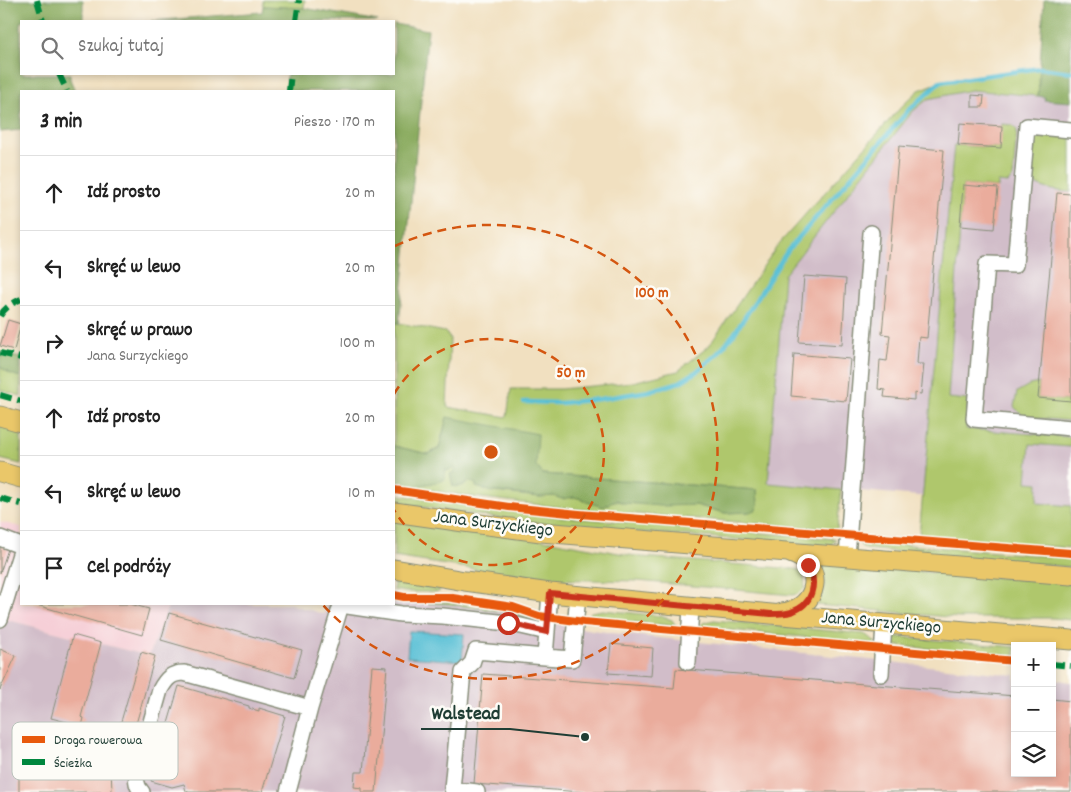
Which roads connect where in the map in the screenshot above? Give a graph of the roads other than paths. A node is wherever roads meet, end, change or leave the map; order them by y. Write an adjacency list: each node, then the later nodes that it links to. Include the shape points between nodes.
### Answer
1 (1071, 130): 5 (lane, via 1027,126 1016,266 987,264 974,420)
2 (872, 233): 13 (lane)
3 (0, 416): 4 (main road)
4 (20, 422)
5 (1071, 428)
6 (0, 472): 7 (main road)
7 (20, 478)
8 (395, 512): 11 (main road, Jana Surzyckiego, via 541,532)
9 (0, 538): 10 (lane)
10 (20, 546)
11 (784, 552): 13 (main road, Jana Surzyckiego); 20 (main road, via 806,562 813,576 813,588 808,600 799,608)
12 (20, 554): 21 (lane)
13 (846, 557): 15 (main road, Jana Surzyckiego)
14 (395, 569): 16 (main road, Jana Surzyckiego)
15 (1071, 575)
16 (550, 593): 17 (main road, Jana Surzyckiego); 23 (lane)
17 (578, 595): 19 (main road, Jana Surzyckiego); 25 (lane, via 572,659)
18 (356, 605): 23 (lane, via 401,614 508,623); 28 (lane, via 341,605)
19 (691, 606): 20 (main road, Jana Surzyckiego); 26 (lane)
20 (771, 614): 22 (main road, Jana Surzyckiego)
21 (0, 619)
22 (884, 624): 24 (main road, Jana Surzyckiego); 27 (lane)
23 (547, 632): 25 (lane)
24 (1071, 640)
25 (545, 657): 33 (lane, via 476,651 472,663 463,672 452,789)
26 (688, 662)
27 (881, 674)
28 (310, 708): 29 (lane, via 177,673 170,676 160,690); 32 (lane)
29 (151, 722)
30 (136, 780): 31 (lane)
31 (142, 792)
32 (288, 792)
33 (477, 792)

